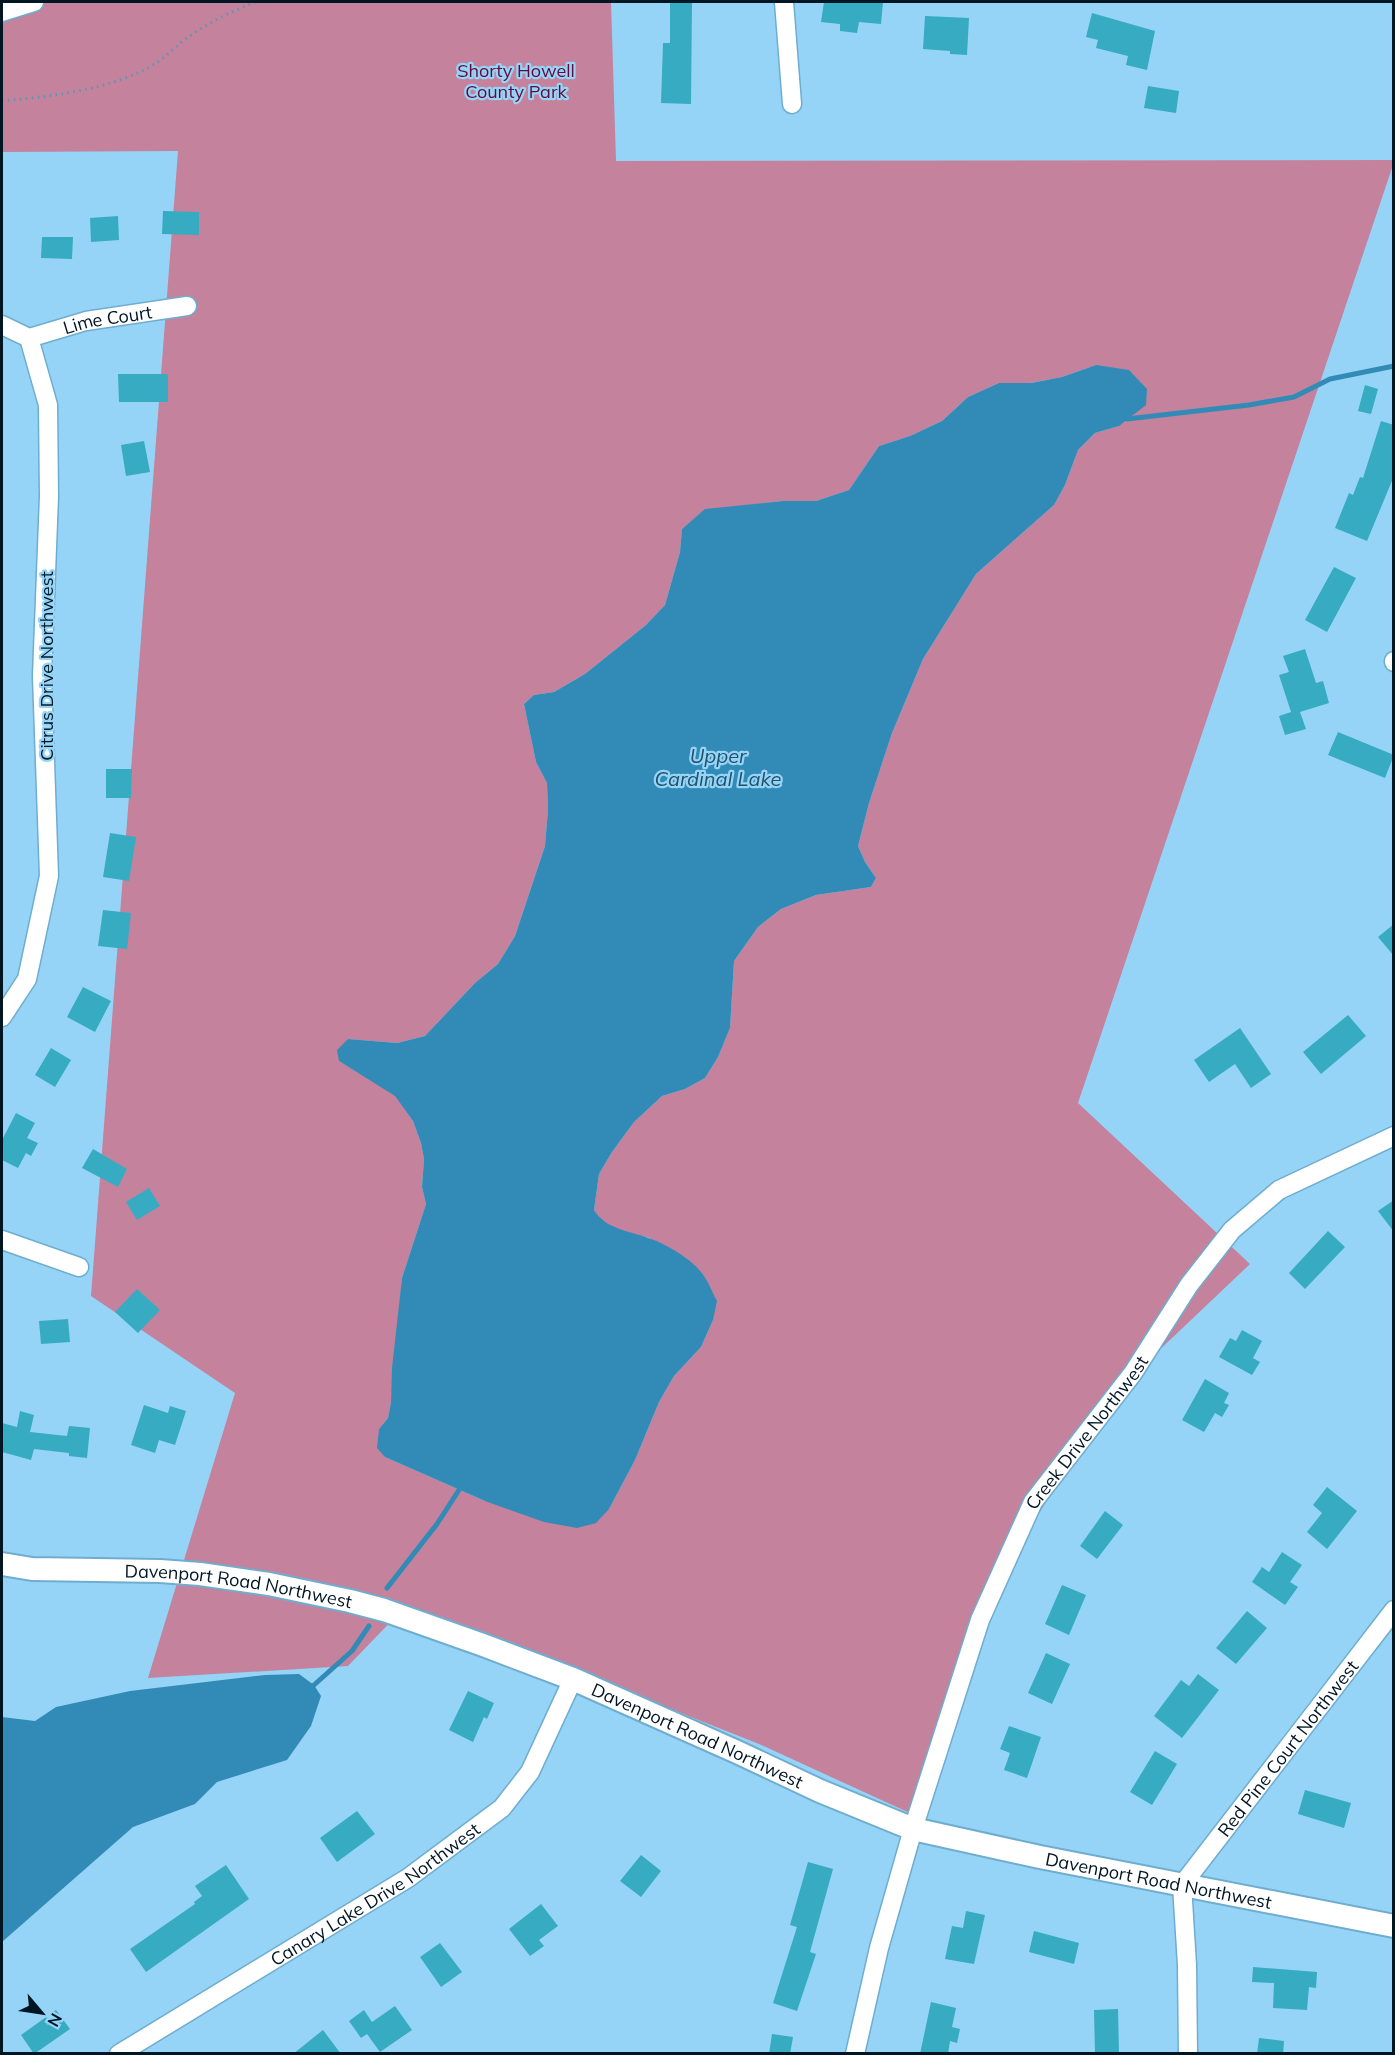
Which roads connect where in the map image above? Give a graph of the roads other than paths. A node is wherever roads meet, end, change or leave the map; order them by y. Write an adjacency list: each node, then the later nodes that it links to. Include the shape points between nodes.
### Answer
1 (34, 2): 3 (street)
2 (784, 2): 4 (street)
3 (2, 12)
4 (792, 104)
5 (187, 306): 7 (street, Lime Court, via 86,321)
6 (2, 325): 7 (street)
7 (29, 338): 8 (street, Citrus Drive Northwest, via 48,405 49,496 42,675 49,876 27,979)
8 (2, 1017)
9 (1394, 1136): 15 (street, Creek Drive Northwest, via 1279,1190 1232,1230 1190,1285 1133,1373 1033,1502 980,1620)
10 (2, 1240): 11 (street)
11 (79, 1267)
12 (2, 1564): 14 (street, Davenport Road Northwest, via 32,1569 170,1572 280,1586 384,1610)
13 (1394, 1610): 16 (street, Red Pine Court Northwest)
14 (573, 1680): 15 (street, Davenport Road Northwest); 18 (street, Canary Lake Drive Northwest, via 530,1772 501,1808 408,1878)
15 (914, 1829): 16 (street, Davenport Road Northwest); 19 (street, Creek Drive Northwest, via 879,1948)
16 (1182, 1885): 17 (street, Davenport Road Northwest); 20 (street)
17 (1394, 1926)
18 (119, 2054)
19 (855, 2054)
20 (1188, 2054)

